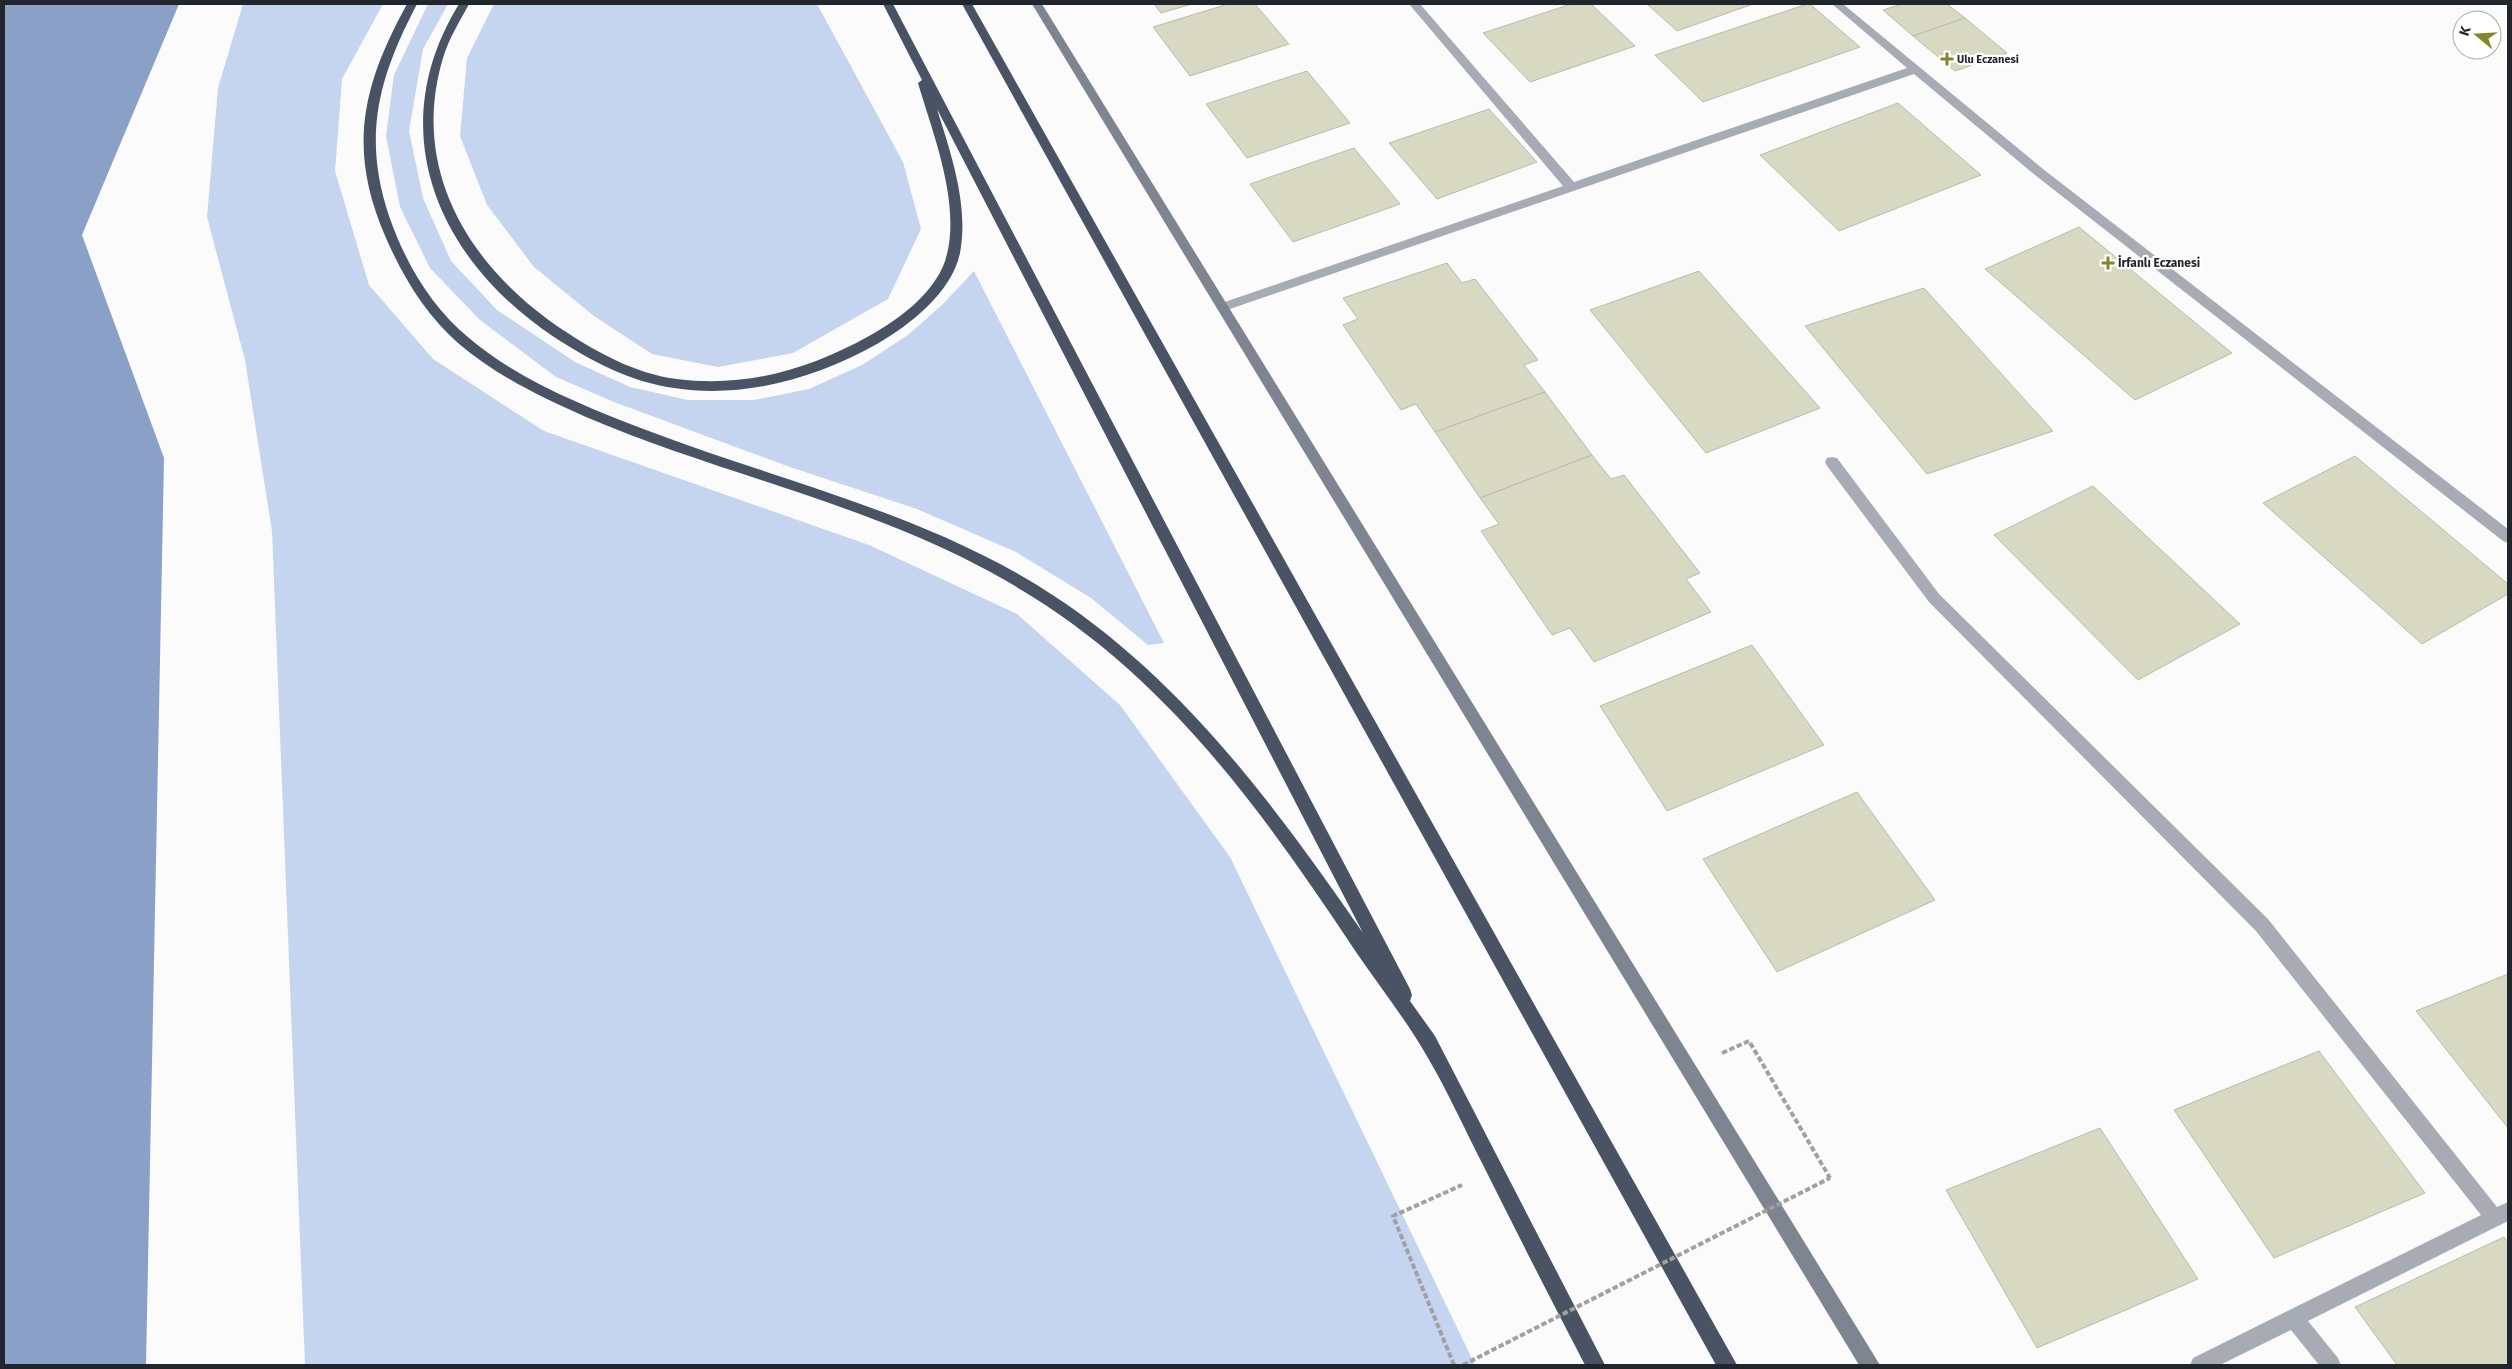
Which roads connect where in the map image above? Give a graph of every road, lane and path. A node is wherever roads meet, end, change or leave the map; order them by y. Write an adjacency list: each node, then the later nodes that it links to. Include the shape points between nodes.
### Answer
1 (412, 4): 15 (highway, via 376,77 369,121 368,156 382,214 398,252 416,285 439,316 482,355 584,411 673,446 933,536 1002,571 1080,622 1132,663 1170,699 1247,788)
2 (464, 4): 8 (highway, via 436,62 430,124 436,180 458,237 472,257 536,320 626,371 678,384 731,386 769,382 831,362 893,328 916,308 948,271 954,254 955,210 950,179)
3 (888, 4): 8 (highway)
4 (967, 4): 22 (highway)
5 (1037, 4): 11 (street)
6 (1414, 4): 10 (street)
7 (1837, 4): 9 (street)
8 (916, 55): 15 (highway)
9 (1916, 69): 10 (street); 13 (street, via 2039,172)
10 (1571, 187): 11 (street)
11 (1223, 307): 23 (street)
12 (1832, 462): 17 (street, via 1934,598 2262,925)
13 (2508, 537)
14 (1749, 1040): 20 (path, bridge, via 1830,1178)
15 (1433, 1050): 16 (highway)
16 (1495, 1171): 19 (path, via 1393,1216); 21 (highway)
17 (2501, 1214): 18 (street)
18 (2294, 1319): 24 (street); 25 (street)
19 (1454, 1365)
20 (1463, 1365)
21 (1595, 1365)
22 (1727, 1365)
23 (1870, 1365)
24 (2200, 1365)
25 (2330, 1365)

